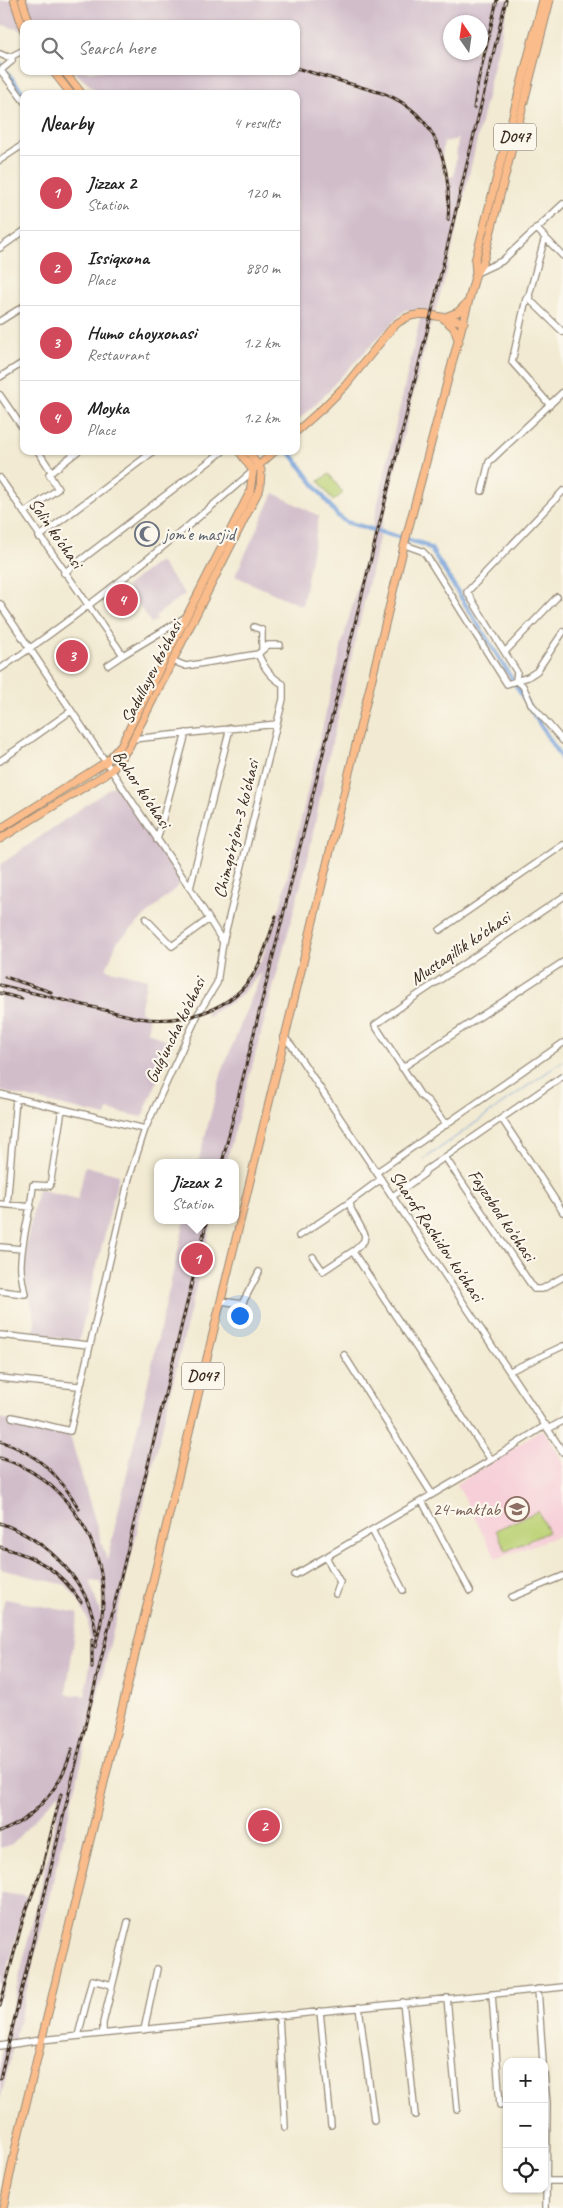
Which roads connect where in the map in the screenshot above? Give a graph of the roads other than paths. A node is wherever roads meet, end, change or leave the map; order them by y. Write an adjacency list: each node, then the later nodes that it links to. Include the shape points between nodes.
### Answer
1 (14, 0): 5 (main road)
2 (22, 0): 6 (main road)
3 (543, 0): 24 (main road, D047, via 476,261)
4 (550, 0): 24 (main road, D047, via 483,262)
5 (20, 20)
6 (29, 20)
7 (20, 52): 9 (street)
8 (0, 54): 9 (street)
9 (12, 56): 10 (street, via 12,61)
10 (0, 71): 15 (street)
11 (56, 75): 13 (main road)
12 (67, 75): 14 (main road)
13 (68, 90)
14 (79, 90)
15 (20, 96)
16 (20, 147): 17 (street)
17 (0, 160)
18 (563, 204): 19 (street)
19 (536, 228): 21 (street); 24 (street, via 502,261)
20 (20, 234): 22 (street)
21 (545, 237): 23 (street); 25 (street)
22 (0, 248)
23 (563, 256)
24 (476, 273): 26 (main road, D047)
25 (529, 295): 31 (street, via 531,301); 37 (street, via 512,362)
26 (470, 299): 28 (main road, via 458,312); 30 (main road, D047)
27 (20, 308): 29 (street)
28 (443, 318): 30 (main road); 32 (main road, via 454,328); 39 (main road, via 415,314 399,322 340,391)
29 (0, 321)
30 (464, 322): 32 (main road, D047)
31 (563, 332)
32 (459, 342): 54 (main road, D047)
33 (20, 364): 34 (street)
34 (0, 377)
35 (563, 392): 37 (street)
36 (0, 395): 38 (street)
37 (550, 405): 50 (street, via 489,462)
38 (20, 419)
39 (300, 428)
40 (41, 455): 48 (street)
41 (73, 455): 48 (street)
42 (149, 455): 53 (street)
43 (218, 455): 55 (street)
44 (242, 455): 47 (main road)
45 (250, 455): 47 (main road)
46 (271, 455): 47 (main road)
47 (256, 468): 58 (street, via 174,540); 59 (main road, via 250,492); 67 (main road, Sadullayev ko'chasi, via 262,475 260,488)
48 (51, 471): 52 (street, via 50,476 58,489)
49 (0, 478): 52 (street, Solin ko'chasi)
50 (482, 491)
51 (563, 491): 65 (street, via 467,592)
52 (24, 513): 53 (street, Solin ko'chasi)
53 (39, 537): 55 (street, Solin ko'chasi)
54 (405, 545): 70 (street, via 426,555 506,684); 91 (main road, D047)
55 (64, 573): 58 (street, Solin ko'chasi)
56 (557, 597): 65 (street)
57 (0, 604): 63 (street, Bahor ko'chasi)
58 (90, 605): 63 (street); 66 (street, Solin ko'chasi)
59 (187, 616): 66 (street); 78 (main road, via 124,739)
60 (254, 627): 64 (street, via 262,630)
61 (563, 632): 70 (street, via 537,670)
62 (280, 646): 64 (street, via 268,645)
63 (30, 648): 69 (street); 71 (street, Bahor ko'chasi)
64 (260, 652): 67 (street, via 186,666); 72 (street, Chimqo'rg'on-3 ko'chasi, via 264,668 283,684)
65 (505, 652): 70 (street, via 517,672)
66 (123, 655): 68 (street)
67 (173, 661): 75 (main road, Sadullayev ko'chasi)
68 (108, 665)
69 (0, 668)
70 (516, 680): 76 (street, via 523,686 531,704)
71 (72, 711): 77 (street); 78 (street, Bahor ko'chasi)
72 (278, 724): 73 (street); 89 (street, Chimqo'rg'on-3 ko'chasi)
73 (230, 728): 74 (street); 84 (street)
74 (186, 733): 75 (street); 82 (street)
75 (133, 739): 79 (main road, Sadullayev ko'chasi)
76 (563, 741)
77 (0, 761)
78 (106, 762): 79 (street, Bahor ko'chasi); 80 (main road)
79 (112, 770): 81 (main road, Sadullayev ko'chasi); 82 (street, Bahor ko'chasi)
80 (0, 829)
81 (0, 839)
82 (157, 840): 84 (street, Bahor ko'chasi)
83 (563, 845): 88 (street)
84 (190, 888): 87 (street, Bahor ko'chasi)
85 (563, 897): 93 (street, Mustaqillik ko'chasi, via 375,1025)
86 (146, 919): 87 (street, via 172,946)
87 (209, 919): 89 (street, Bahor ko'chasi)
88 (440, 930)
89 (223, 942): 100 (street, Gulg'uncha ko'chasi, via 217,983 198,1014)
90 (563, 962): 93 (street)
91 (284, 1037): 102 (street, Sharof Rashidov ko'chasi); 117 (main road, D047)
92 (563, 1043): 99 (street)
93 (402, 1068): 99 (street)
94 (562, 1077): 98 (street)
95 (0, 1094): 96 (street)
96 (16, 1098): 97 (street); 106 (street)
97 (62, 1109): 100 (street); 107 (street, via 50,1186 33,1185)
98 (502, 1119): 101 (street); 108 (street)
99 (446, 1125): 102 (street)
100 (145, 1129): 119 (street, Gulg'uncha ko'chasi, via 128,1178)
101 (445, 1157): 104 (street); 115 (street, Fayzobod ko'chasi, via 534,1289 542,1289)
102 (377, 1172): 103 (street, Sharof Rashidov ko'chasi)
103 (381, 1179): 104 (street, Sharof Rashidov ko'chasi); 105 (street)
104 (393, 1196): 122 (street, Sharof Rashidov ko'chasi)
105 (350, 1202): 109 (street); 112 (street, via 365,1235 364,1241)
106 (3, 1204): 107 (street)
107 (31, 1207): 111 (street)
108 (563, 1212)
109 (299, 1236)
110 (0, 1247): 111 (street)
111 (22, 1249): 116 (street, via 20,1265 25,1294)
112 (353, 1251): 113 (street, via 323,1271); 129 (street)
113 (313, 1257)
114 (259, 1272): 117 (street, via 242,1304)
115 (563, 1277)
116 (0, 1291)
117 (221, 1301): 154 (main road, D047)
118 (0, 1335): 119 (street)
119 (88, 1346): 124 (street, Gulg'uncha ko'chasi)
120 (563, 1346): 122 (street)
121 (344, 1355): 130 (street)
122 (510, 1371): 127 (street, Sharof Rashidov ko'chasi)
123 (0, 1378): 124 (street)
124 (78, 1386): 125 (street, Gulg'uncha ko'chasi, via 70,1431)
125 (12, 1418)
126 (563, 1421): 127 (street)
127 (547, 1427): 128 (street, Sharof Rashidov ko'chasi); 129 (street)
128 (563, 1452)
129 (491, 1460): 130 (street)
130 (432, 1494): 131 (street)
131 (422, 1501): 132 (street); 137 (street)
132 (372, 1530): 133 (street); 136 (street)
133 (326, 1557): 134 (street); 138 (street, via 340,1582)
134 (295, 1575)
135 (563, 1576): 139 (street)
136 (403, 1590)
137 (470, 1591)
138 (336, 1594)
139 (512, 1598)
140 (128, 1922): 142 (street)
141 (157, 1969): 151 (street)
142 (112, 1985): 152 (street); 153 (street, via 92,1980)
143 (563, 1986): 144 (street)
144 (538, 1989): 145 (street); 156 (street)
145 (492, 1994): 146 (street); 158 (street)
146 (447, 1998): 147 (street); 159 (street)
147 (403, 2002): 148 (street); 160 (street)
148 (359, 2007): 149 (street); 161 (street)
149 (320, 2011): 150 (street); 162 (street)
150 (279, 2016): 151 (street); 163 (street)
151 (144, 2030): 152 (street)
152 (103, 2034): 153 (street)
153 (78, 2036): 154 (street)
154 (41, 2040): 155 (street); 168 (main road, D047)
155 (0, 2046)
156 (543, 2058)
157 (547, 2103): 164 (street)
158 (500, 2105)
159 (457, 2109)
160 (414, 2115)
161 (374, 2120)
162 (331, 2125)
163 (285, 2127)
164 (546, 2148)
165 (548, 2180): 166 (street)
166 (563, 2181)
167 (546, 2193): 169 (street)
168 (3, 2208)
169 (546, 2208)

